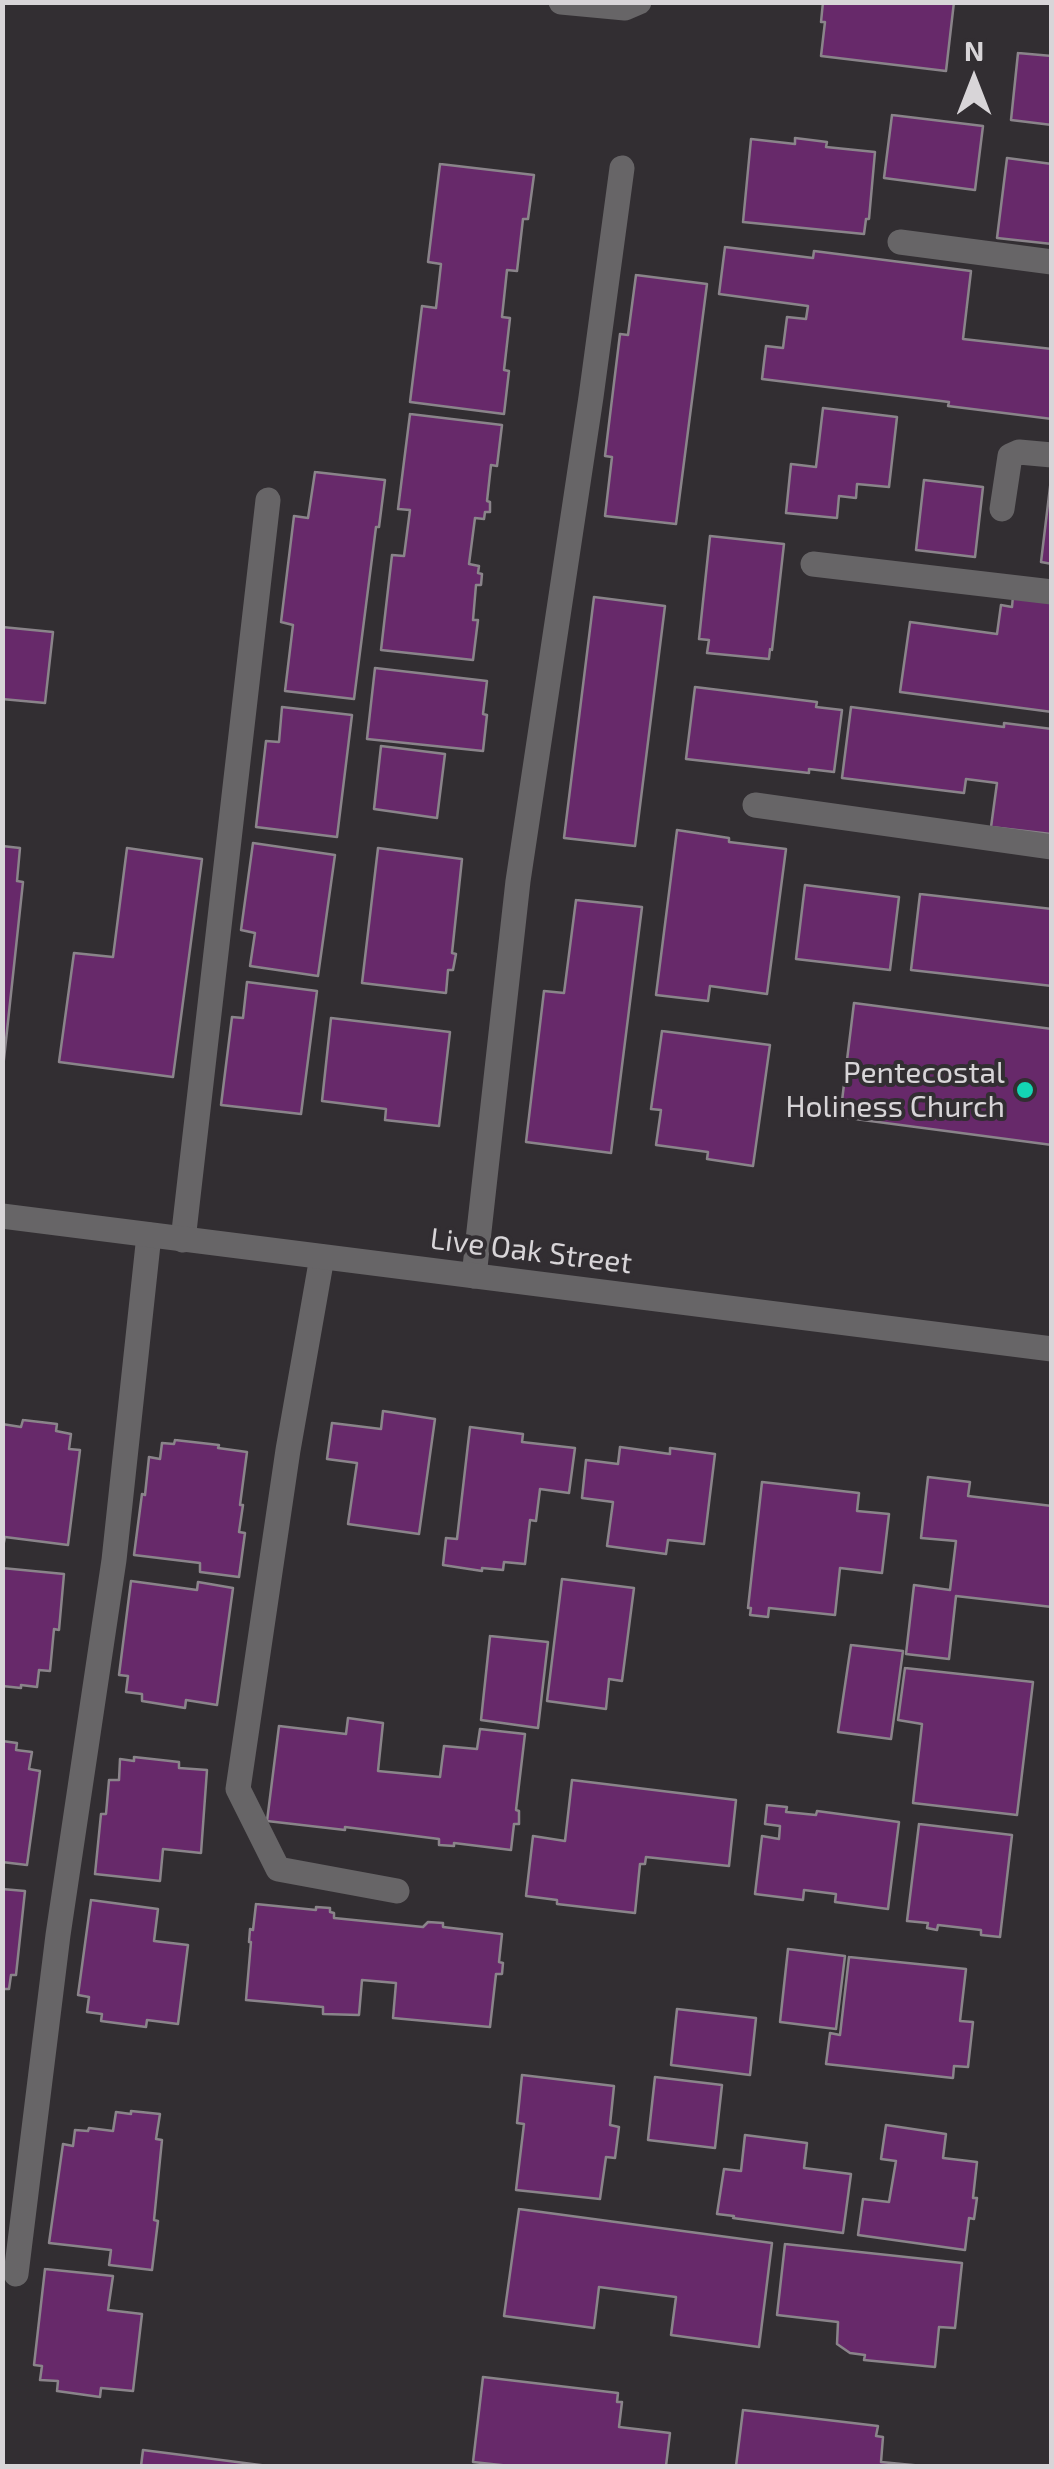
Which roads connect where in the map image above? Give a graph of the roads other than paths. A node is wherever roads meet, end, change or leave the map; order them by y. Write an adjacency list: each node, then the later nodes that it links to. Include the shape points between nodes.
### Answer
1 (560, 2): 2 (street, via 625,8)
2 (639, 2)
3 (622, 168): 17 (street, via 518,881)
4 (900, 242): 5 (street)
5 (1052, 262)
6 (1052, 455): 8 (street, via 1010,456)
7 (268, 500): 15 (street)
8 (1002, 508)
9 (813, 564): 10 (street)
10 (1052, 592)
11 (755, 805): 12 (street)
12 (1052, 848)
13 (2, 1216): 14 (street, Live Oak Street)
14 (150, 1235): 15 (street, Live Oak Street); 20 (street, via 114,1560)
15 (183, 1240): 16 (street, Live Oak Street)
16 (322, 1258): 17 (street, Live Oak Street); 19 (street, via 238,1789 278,1869)
17 (474, 1276): 18 (street, Live Oak Street)
18 (1052, 1349)
19 (397, 1891)
20 (16, 2274)

